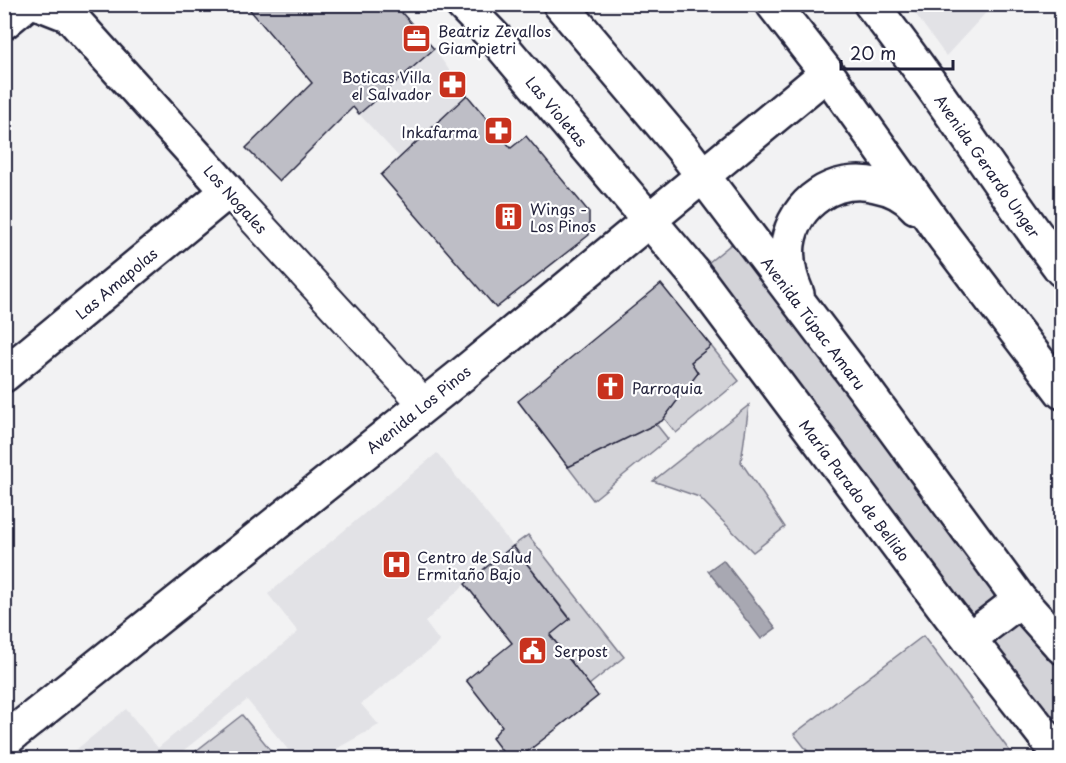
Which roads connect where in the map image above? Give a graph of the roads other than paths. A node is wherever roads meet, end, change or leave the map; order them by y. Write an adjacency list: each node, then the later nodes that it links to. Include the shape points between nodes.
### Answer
1 (26, 4): 7 (street)
2 (40, 4): 10 (street, Los Nogales, via 69,15)
3 (462, 4): 11 (street, Las Violetas)
4 (560, 4): 9 (street, Avenida Túpac Amaru)
5 (773, 4): 8 (street)
6 (871, 4): 13 (street, Avenida Gerardo Unger)
7 (4, 22)
8 (827, 73): 9 (street, Avenida Los Pinos); 12 (street)
9 (703, 176): 11 (street, Avenida Los Pinos); 14 (street, Avenida Túpac Amaru)
10 (228, 191): 15 (street, Las Amapolas); 17 (street, Los Nogales)
11 (650, 221): 17 (street, Avenida Los Pinos); 19 (street, María Parado de Bellido, via 693,272)
12 (944, 237): 14 (street, via 904,195 887,187 855,182 824,191 800,214 788,244 790,275); 16 (street)
13 (1062, 270)
14 (807, 314): 18 (street, Avenida Túpac Amaru)
15 (4, 375)
16 (1062, 392)
17 (424, 404): 21 (street, Avenida Los Pinos)
18 (1020, 600): 19 (street); 20 (street, Avenida Túpac Amaru)
19 (969, 639): 22 (street, María Parado de Bellido)
20 (1062, 647)
21 (4, 741)
22 (1062, 758)

